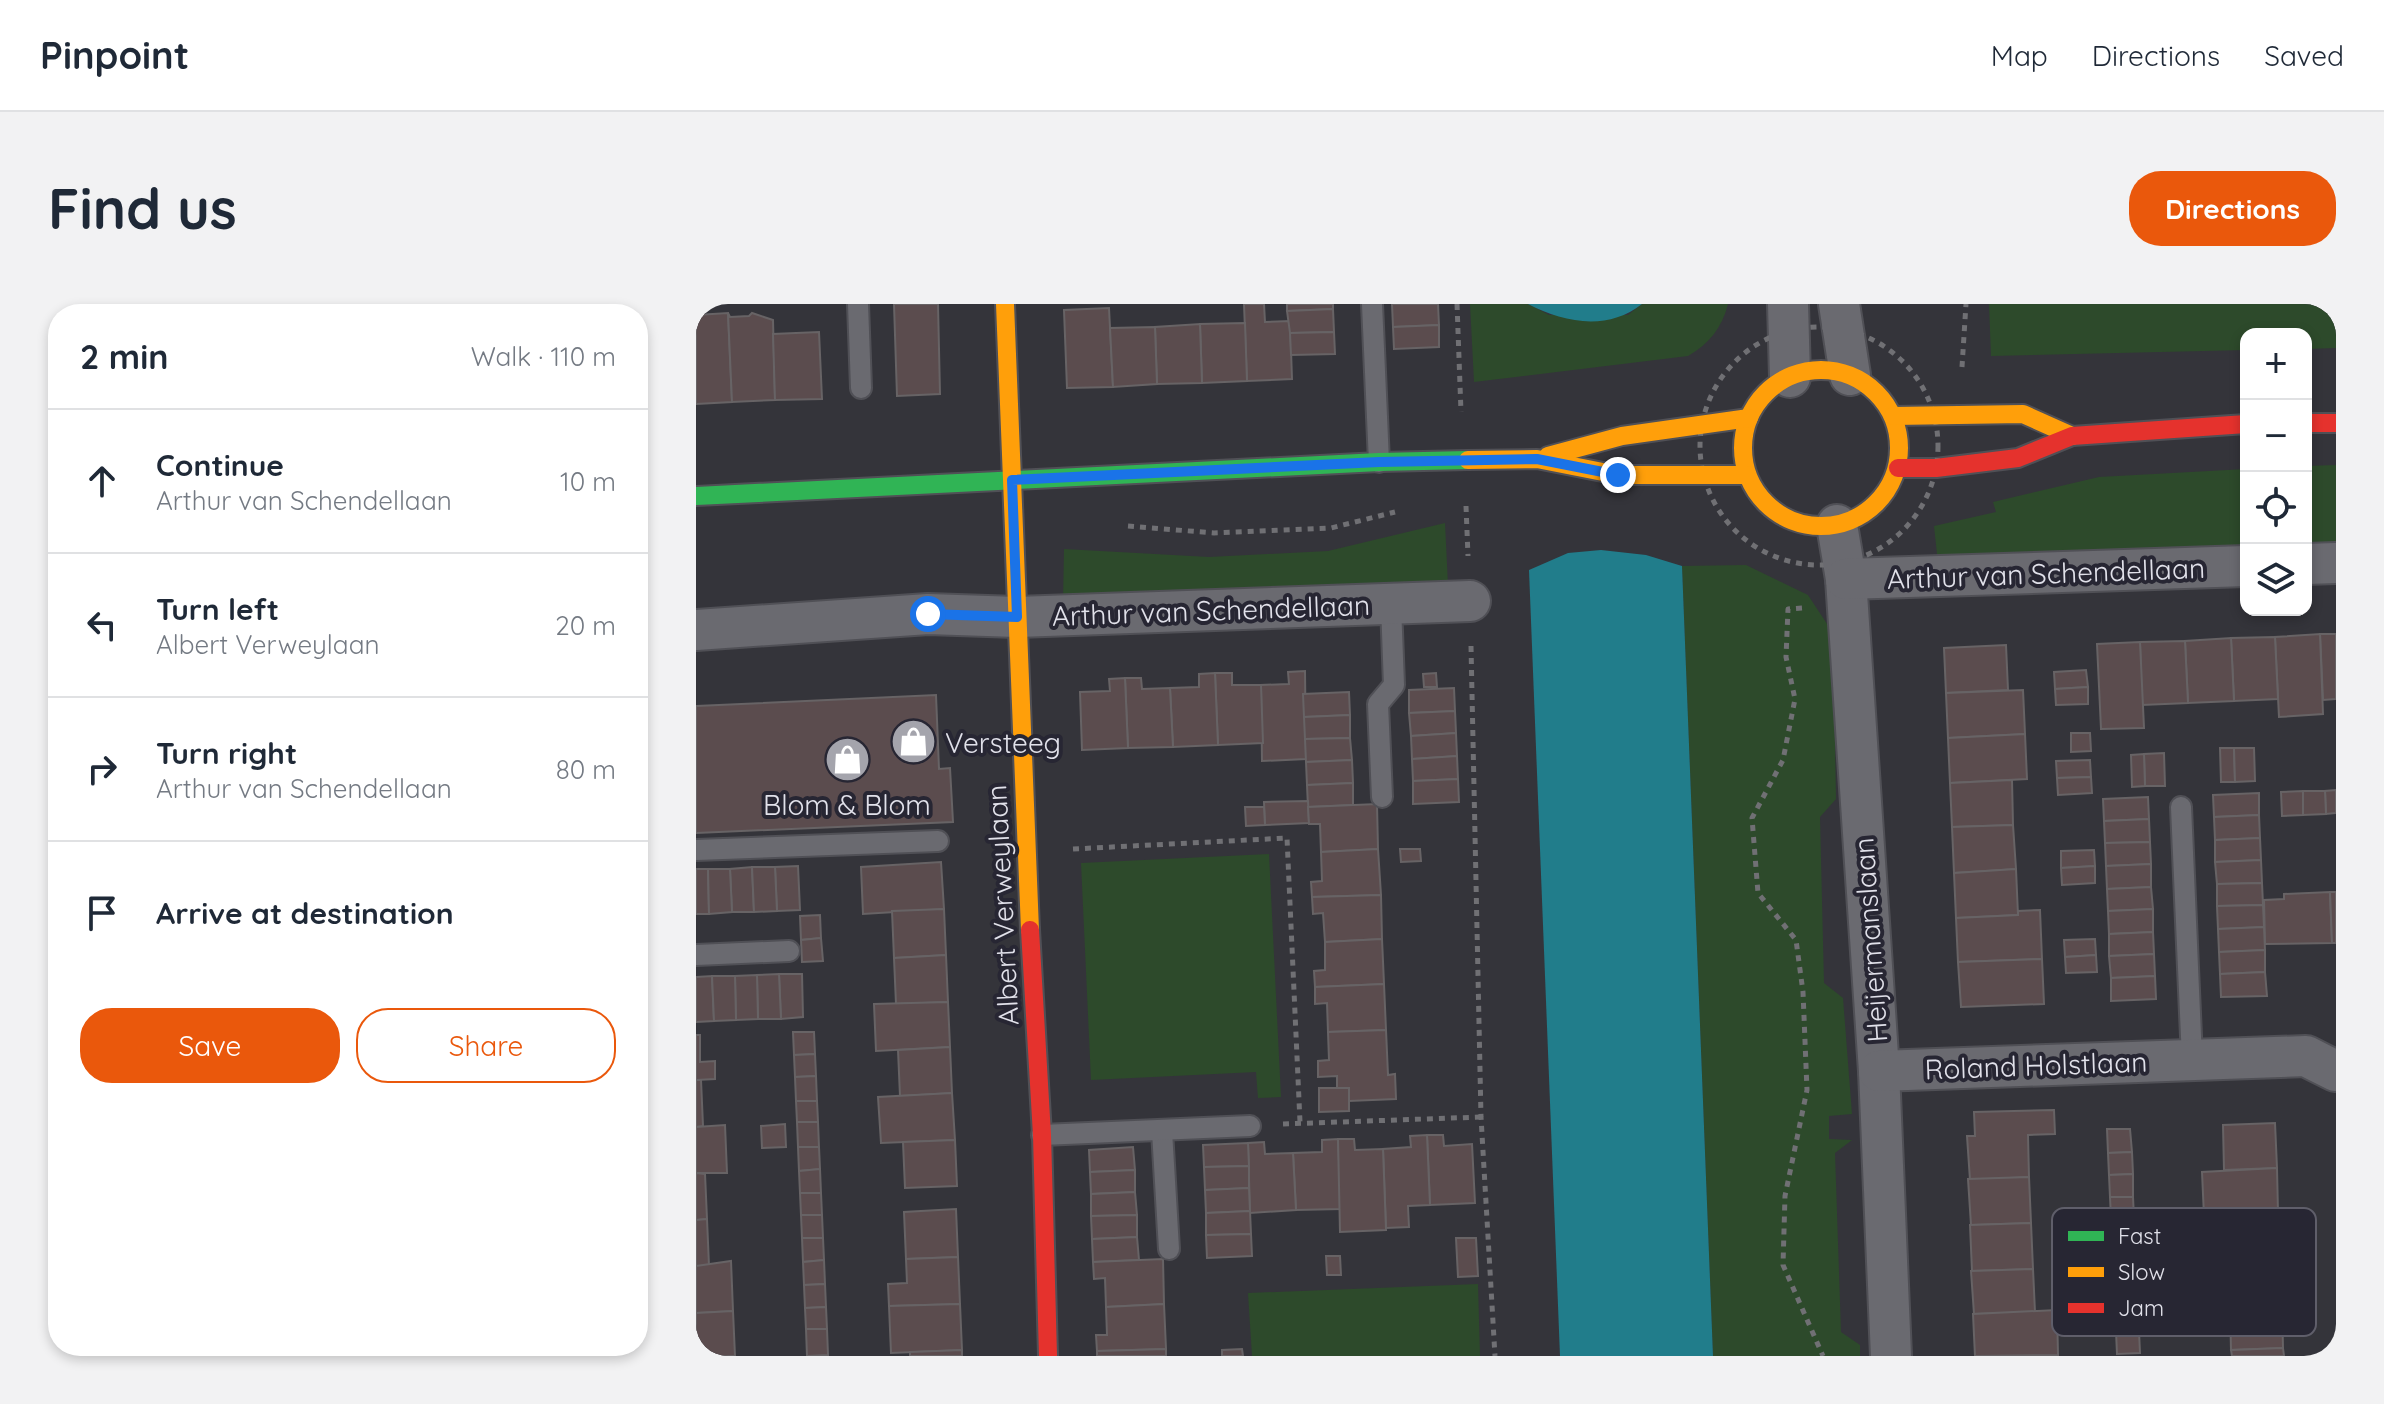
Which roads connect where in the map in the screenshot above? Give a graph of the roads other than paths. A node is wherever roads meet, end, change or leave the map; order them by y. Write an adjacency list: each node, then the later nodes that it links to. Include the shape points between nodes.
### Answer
1 (858, 304): 8 (lane)
2 (1005, 304): 19 (street, Albert Verweylaan)
3 (1372, 304): 16 (lane)
4 (1840, 317): 6 (street)
5 (1788, 318): 7 (street)
6 (1850, 375): 7 (street, via 1830,370); 9 (street, via 1875,392)
7 (1790, 377): 10 (street, via 1766,393)
8 (861, 388)
9 (1893, 416): 14 (street, via 2023,414); 17 (street, via 1900,442)
10 (1749, 418): 15 (street, via 1622,436); 18 (street, via 1743,456)
11 (2312, 423): 12 (street)
12 (2336, 423)
13 (2240, 424): 14 (street)
14 (2072, 436): 17 (street, via 2018,458)
15 (1537, 459): 16 (street); 18 (street, via 1618,475)
16 (1379, 462): 19 (street)
17 (1898, 468): 21 (street)
18 (1747, 475): 21 (street, via 1761,499 1783,517 1809,526)
19 (1012, 480): 20 (street); 27 (street, Albert Verweylaan)
20 (696, 496)
21 (1842, 556): 24 (street, Arthur van Schendellaan); 36 (street, Heijermanslaan)
22 (2336, 563): 23 (street)
23 (2312, 564)
24 (2240, 566)
25 (1470, 601): 26 (street, Arthur van Schendellaan)
26 (1391, 605): 27 (street, Arthur van Schendellaan); 29 (lane, Arthur van Schendellaan, via 1394,685 1378,704)
27 (1017, 617): 28 (street, Arthur van Schendellaan, via 928,614); 40 (street, Albert Verweylaan)
28 (696, 630)
29 (1382, 797)
30 (2181, 807): 35 (lane)
31 (938, 841): 32 (lane)
32 (696, 850)
33 (789, 951): 34 (lane)
34 (696, 955)
35 (2192, 1059): 36 (street, Roland Holstlaan); 37 (street, Roland Holstlaan, via 2306,1056)
36 (1879, 1071): 43 (street, Heijermanslaan)
37 (2336, 1071)
38 (1250, 1126): 39 (lane)
39 (1162, 1131): 40 (lane); 41 (lane)
40 (1042, 1135): 42 (street, Albert Verweylaan)
41 (1169, 1249)
42 (1048, 1356)
43 (1891, 1356)

